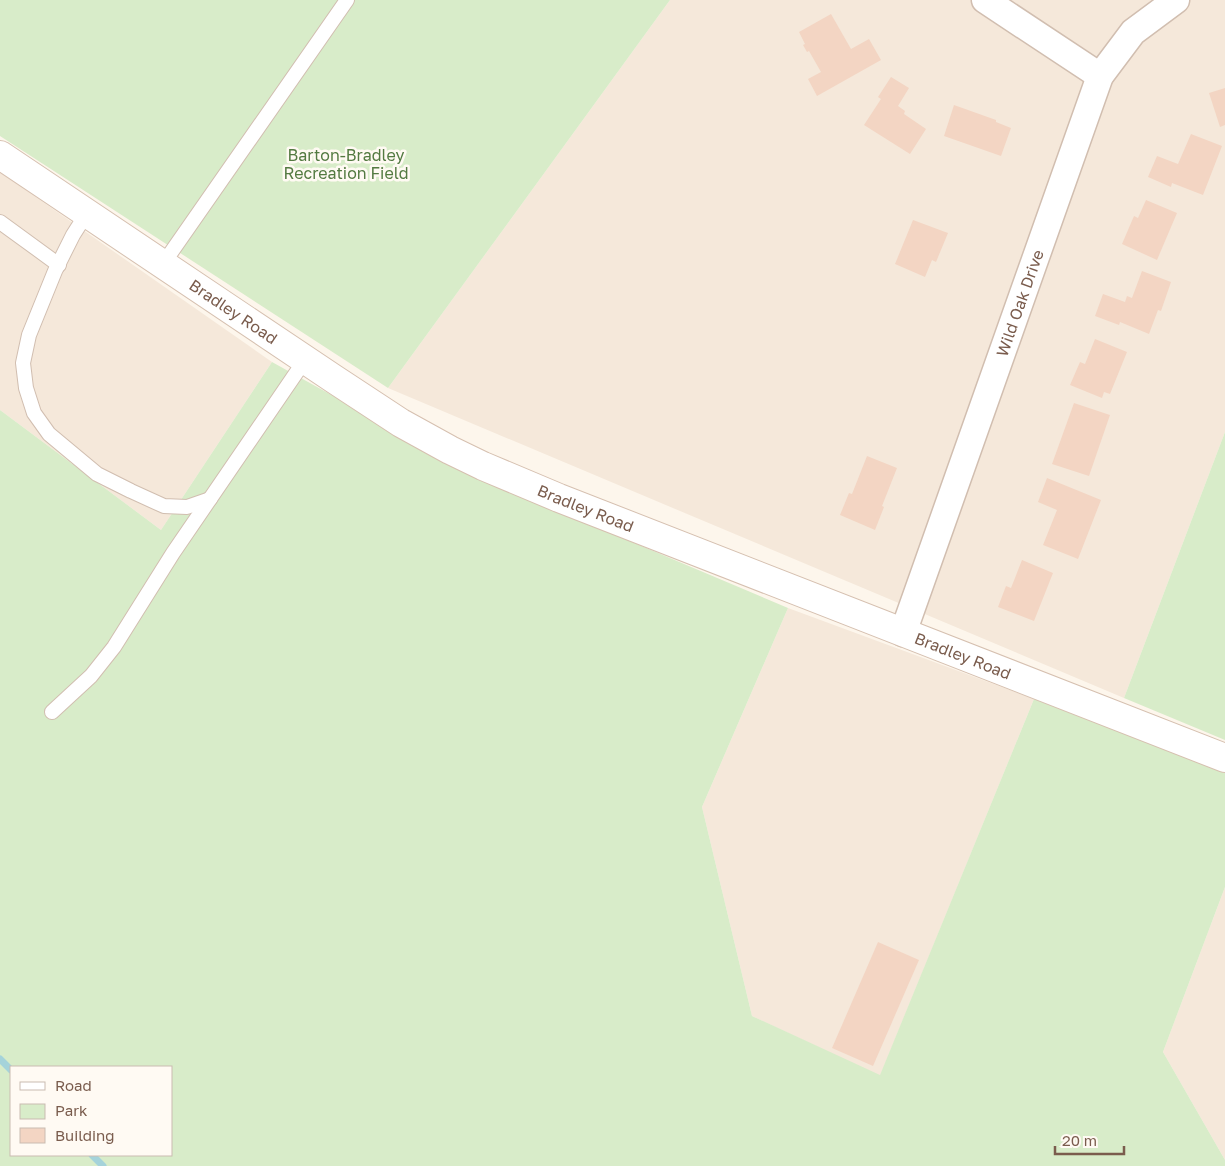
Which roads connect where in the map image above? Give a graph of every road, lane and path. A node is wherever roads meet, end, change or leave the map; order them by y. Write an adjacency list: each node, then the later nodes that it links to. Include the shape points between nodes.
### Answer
1 (348, 0): 8 (lane)
2 (985, 0): 4 (street)
3 (1176, 0): 4 (street, Wild Oak Drive, via 1133,32)
4 (1100, 76): 12 (street, Wild Oak Drive)
5 (0, 155): 6 (street, Bradley Road)
6 (87, 213): 8 (street, Bradley Road); 9 (lane)
7 (0, 222): 9 (lane)
8 (163, 264): 10 (street, Bradley Road)
9 (59, 265): 11 (lane, via 29,335 23,363 34,413 49,434 90,469 131,491 164,506 187,507)
10 (305, 360): 11 (lane); 12 (street, Bradley Road, via 401,423 483,466)
11 (210, 499): 13 (lane, via 114,647 91,676)
12 (903, 633): 14 (street, Bradley Road)
13 (52, 712)
14 (1225, 758)

